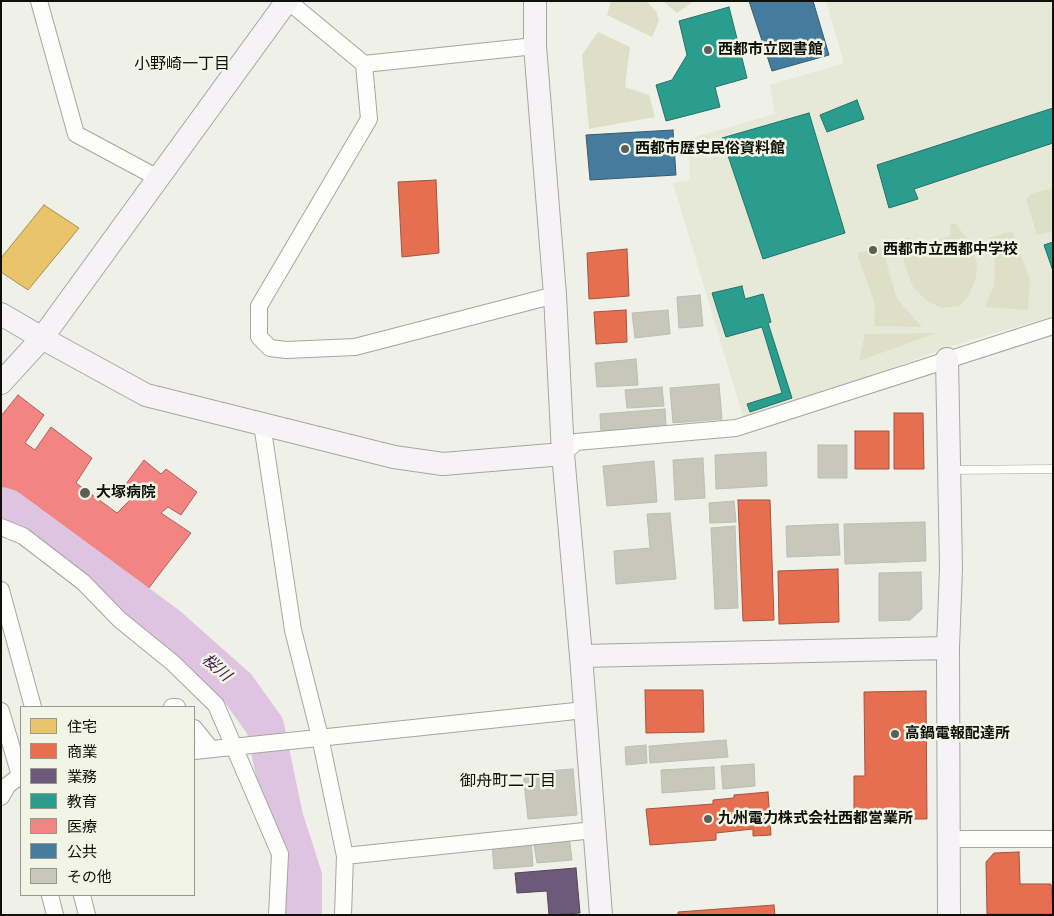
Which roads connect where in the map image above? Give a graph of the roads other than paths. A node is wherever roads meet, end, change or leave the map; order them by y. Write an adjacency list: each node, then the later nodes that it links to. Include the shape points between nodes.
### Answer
1 (39, 1): 6 (street, via 76,134)
2 (288, 1): 5 (street); 6 (street)
3 (535, 1): 4 (street)
4 (535, 46): 5 (street); 7 (street)
5 (364, 64): 7 (street, via 370,119 259,306 259,337 270,348 286,350 355,347)
6 (158, 178): 10 (street)
7 (555, 295): 14 (street)
8 (1, 314): 10 (street)
9 (1053, 326): 11 (street)
10 (42, 338): 12 (street); 13 (street, via 146,395)
11 (947, 359): 14 (street, via 736,428 576,442); 16 (street)
12 (1, 383)
13 (262, 424): 14 (street, via 394,456 443,464); 25 (street, via 293,630)
14 (563, 454): 20 (street)
15 (1053, 469): 16 (lane)
16 (949, 470): 19 (street, via 951,568)
17 (1, 528): 26 (street, via 23,536 83,582 120,620 173,663 216,705)
18 (1, 590): 21 (street)
19 (948, 648): 20 (street); 34 (street)
20 (581, 656): 22 (street)
21 (33, 706)
22 (585, 710): 25 (street); 32 (street)
23 (1, 711): 29 (street)
24 (195, 729): 27 (street)
25 (316, 738): 26 (street); 35 (street)
26 (239, 746): 27 (street); 40 (street, via 280,854)
27 (211, 749): 28 (street)
28 (195, 751)
29 (20, 774)
30 (20, 778): 31 (street, via 8,786)
31 (1, 797)
32 (594, 830): 35 (street); 42 (street)
33 (1053, 838): 34 (street)
34 (949, 839): 43 (street)
35 (345, 856): 41 (street)
36 (50, 896): 38 (street)
37 (82, 896): 39 (street)
38 (55, 915)
39 (87, 915)
40 (277, 915)
41 (343, 915)
42 (601, 915)
43 (949, 915)

